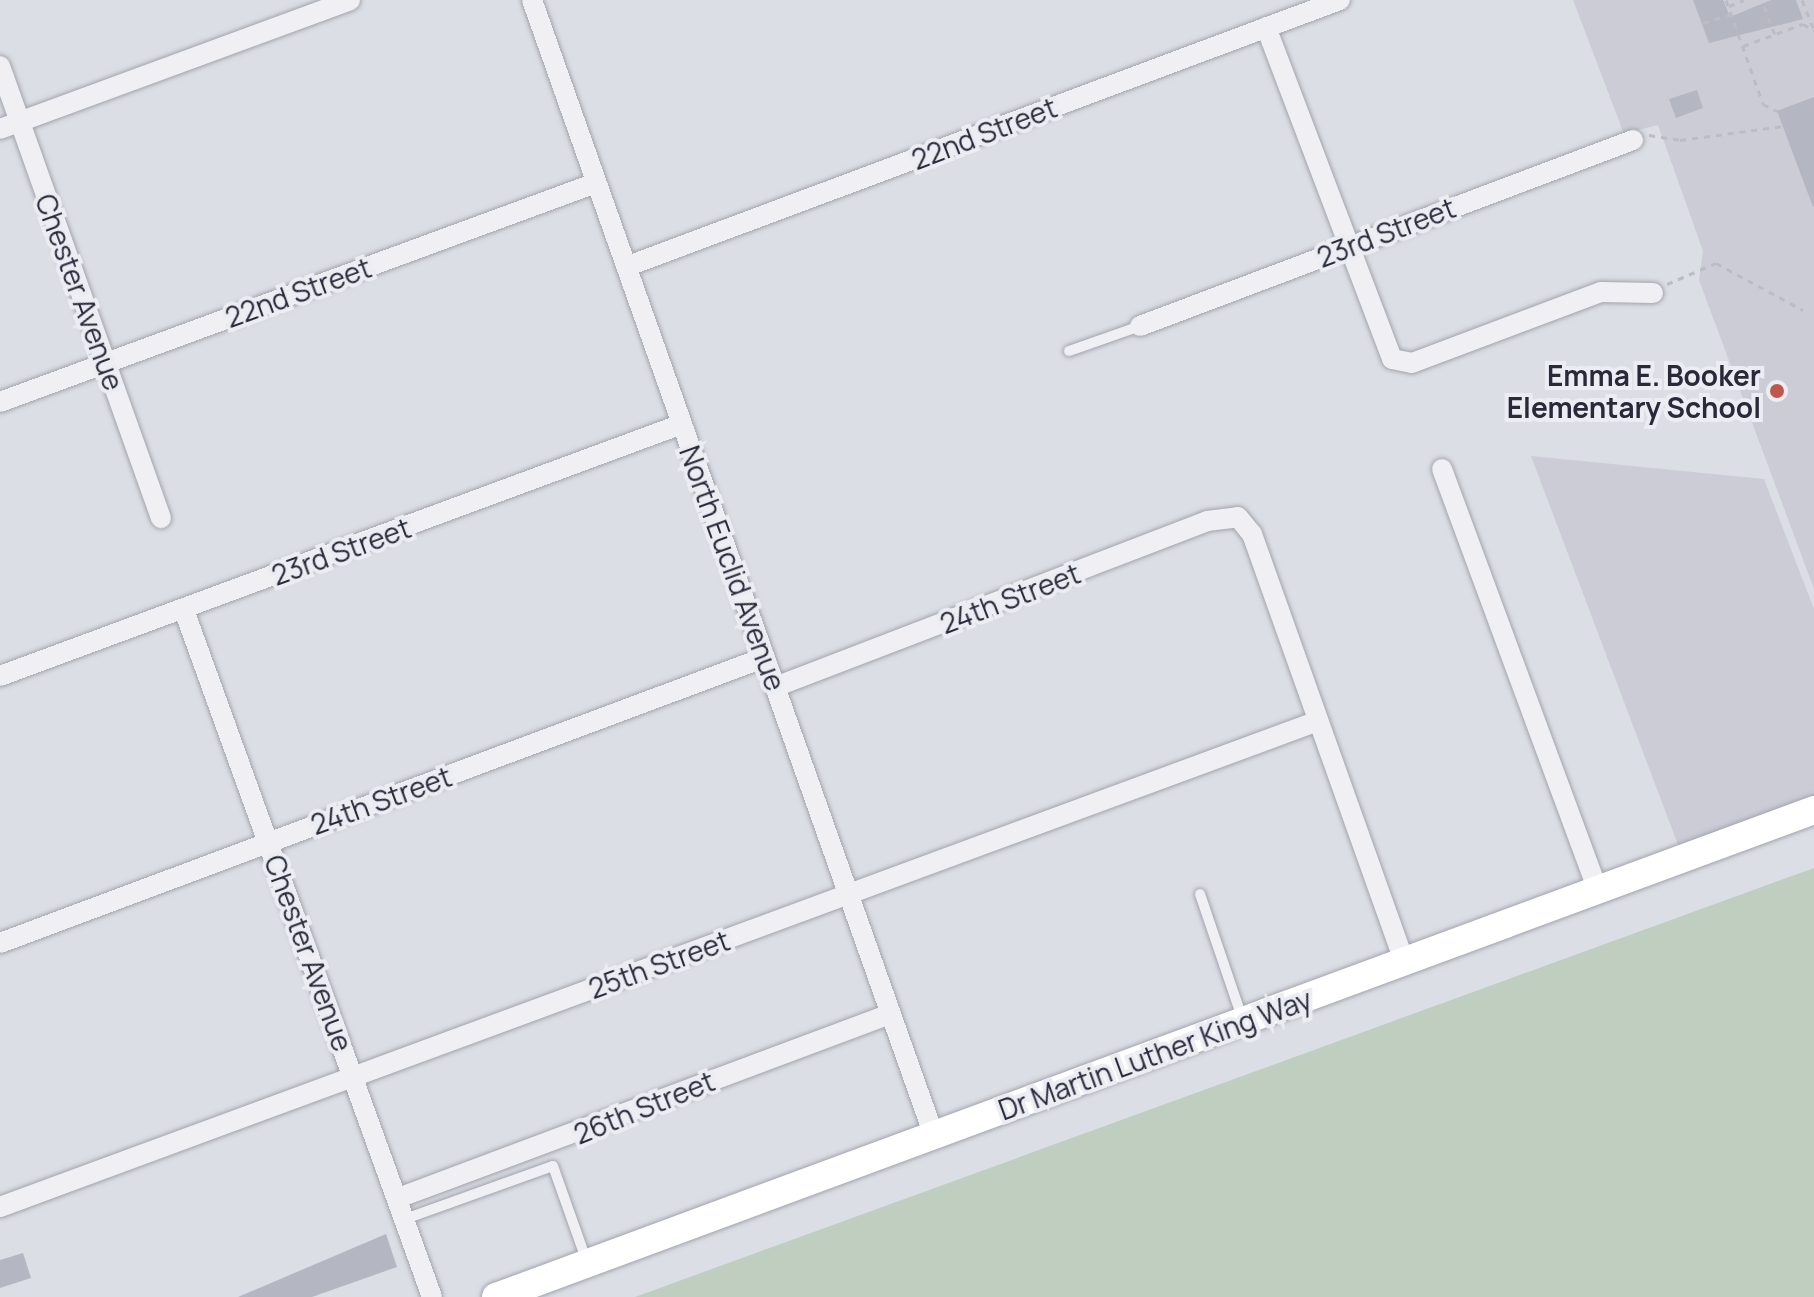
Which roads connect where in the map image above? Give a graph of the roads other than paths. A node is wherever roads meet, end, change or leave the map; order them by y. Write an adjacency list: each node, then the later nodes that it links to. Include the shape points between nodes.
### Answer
1 (350, 0): 6 (street)
2 (532, 0): 9 (street, North Euclid Avenue)
3 (1340, 0): 4 (street, 22nd Street)
4 (1266, 27): 10 (street); 11 (street, 22nd Street)
5 (0, 66): 6 (street, Chester Avenue)
6 (20, 122): 7 (street); 15 (street, Chester Avenue)
7 (0, 129)
8 (1633, 140): 10 (street, 23rd Street)
9 (596, 183): 11 (street, North Euclid Avenue); 15 (street, 22nd Street)
10 (1347, 247): 12 (street, via 1392,359 1412,363 1601,292); 13 (street, 23rd Street)
11 (628, 266): 17 (street, North Euclid Avenue)
12 (1653, 293)
13 (1140, 326): 14 (lane)
14 (1069, 351)
15 (105, 363): 16 (street, 22nd Street); 19 (street, Chester Avenue)
16 (0, 402)
17 (682, 424): 20 (street, 23rd Street); 21 (street, North Euclid Avenue)
18 (1442, 469): 27 (street)
19 (161, 518)
20 (184, 610): 22 (street, 23rd Street); 26 (street, Chester Avenue)
21 (763, 658): 23 (street, North Euclid Avenue); 26 (street, 24th Street)
22 (0, 676)
23 (775, 687): 24 (street, 24th Street, via 1228,515 1245,522); 28 (street, North Euclid Avenue)
24 (1318, 721): 28 (street, 25th Street); 31 (street)
25 (1814, 810): 27 (street, Dr Martin Luther King Way)
26 (269, 842): 30 (street, 24th Street); 34 (street, Chester Avenue)
27 (1598, 890): 31 (street, Dr Martin Luther King Way)
28 (848, 894): 32 (street, North Euclid Avenue); 34 (street, 25th Street)
29 (1200, 894): 33 (lane)
30 (0, 943)
31 (1404, 962): 33 (street, Dr Martin Luther King Way)
32 (890, 1014): 35 (street, North Euclid Avenue); 36 (street, 26th Street)
33 (1243, 1022): 35 (street, Dr Martin Luther King Way)
34 (354, 1077): 36 (street, Chester Avenue); 37 (street, 25th Street)
35 (934, 1136): 39 (street, Dr Martin Luther King Way)
36 (398, 1198): 38 (street, Chester Avenue)
37 (0, 1207)
38 (405, 1219): 39 (lane, via 553,1166); 40 (street, Chester Avenue)
39 (587, 1263): 41 (street, Dr Martin Luther King Way)
40 (432, 1297)
41 (496, 1297)

